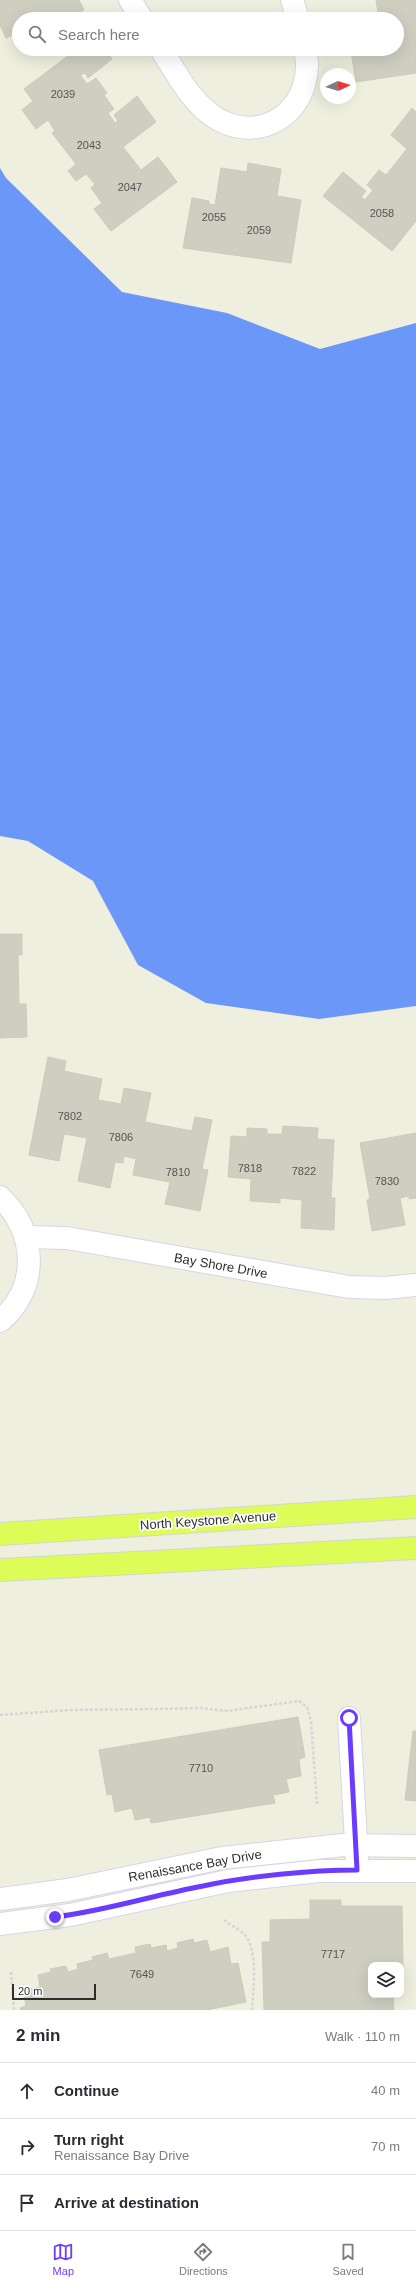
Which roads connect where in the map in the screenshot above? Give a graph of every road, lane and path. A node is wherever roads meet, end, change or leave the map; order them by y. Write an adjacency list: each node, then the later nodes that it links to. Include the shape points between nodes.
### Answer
1 (130, 0): 3 (street)
2 (292, 0): 4 (street)
3 (138, 12)
4 (296, 12)
5 (166, 56): 6 (street, via 187,89 202,106 220,120 246,127 265,125 279,119 299,100 308,75)
6 (306, 56)
7 (0, 1197): 8 (street, via 16,1215)
8 (26, 1238): 9 (street, Bay Shore Drive, via 67,1238 349,1287 385,1288); 10 (street, via 29,1256 25,1285 17,1302)
9 (416, 1284)
10 (0, 1321)
11 (416, 1507): 12 (main road, North Keystone Avenue)
12 (0, 1534)
13 (416, 1548): 14 (main road)
14 (0, 1570)
15 (0, 1715): 17 (path, via 70,1710 200,1708 227,1711 299,1701 307,1707 311,1722)
16 (349, 1718): 18 (street)
17 (316, 1804)
18 (356, 1845): 19 (street, Renaissance Bay Drive); 20 (street); 22 (street, Renaissance Bay Drive, via 222,1858 68,1890)
19 (416, 1846)
20 (357, 1870): 21 (street, Renaissance Bay Drive); 24 (street, Renaissance Bay Drive, via 319,1871 228,1881 77,1914)
21 (416, 1871)
22 (0, 1899)
23 (224, 1920): 27 (path, via 244,1935 252,1954 256,1972)
24 (0, 1924)
25 (11, 1972): 26 (path)
26 (14, 2010)
27 (252, 2010)

